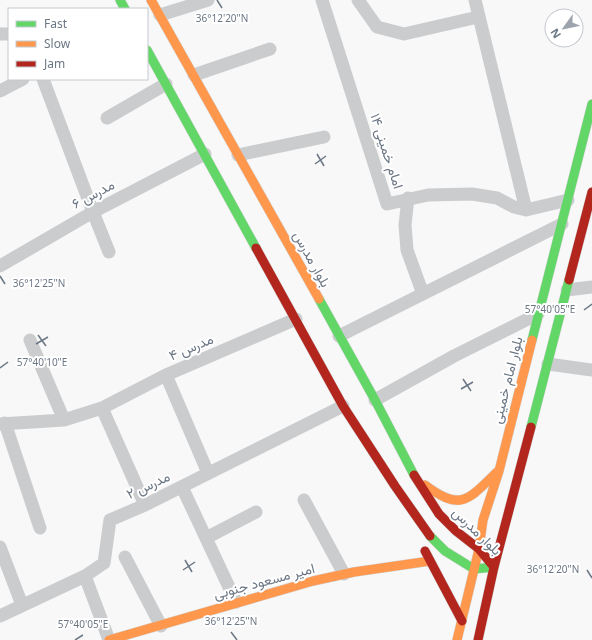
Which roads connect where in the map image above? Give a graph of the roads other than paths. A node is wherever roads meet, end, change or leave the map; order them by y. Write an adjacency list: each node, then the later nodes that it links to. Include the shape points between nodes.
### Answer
1 (152, 0): 6 (main road, بلوار مدرس)
2 (208, 0): 6 (street)
3 (322, 0): 21 (street, امام خمینی ۱۴, via 387,204)
4 (358, 0): 7 (street, via 377,27 404,34)
5 (475, 0): 7 (street)
6 (160, 15): 10 (main road, بلوار مدرس)
7 (478, 17): 23 (street)
8 (270, 49): 10 (street)
9 (148, 52): 13 (main road, بلوار مدرس)
10 (194, 75): 19 (main road, بلوار مدرس, via 227,141)
11 (22, 80): 14 (street)
12 (43, 80): 24 (street)
13 (166, 84): 16 (street); 18 (main road, بلوار مدرس)
14 (0, 91)
15 (592, 104): 22 (main road, بلوار امام خمینی)
16 (106, 118)
17 (324, 137): 19 (street)
18 (208, 152): 24 (street, مدرس ۶); 33 (main road, بلوار مدرس)
19 (238, 155): 34 (main road, بلوار مدرس)
20 (592, 192): 26 (main road, بلوار امام خمینی)
21 (408, 198): 23 (street, امام خمینی ۱۴, via 472,194 497,198 514,208); 31 (street, via 405,225 407,250)
22 (568, 200): 23 (street); 25 (main road, بلوار امام خمینی)
23 (526, 210)
24 (92, 212): 27 (street); 28 (street, مدرس ۶)
25 (562, 224): 31 (street); 32 (main road, بلوار امام خمینی)
26 (587, 231): 30 (main road, بلوار امام خمینی)
27 (109, 252)
28 (0, 266)
29 (592, 287): 30 (street)
30 (567, 290): 36 (main road, بلوار امام خمینی)
31 (422, 294): 34 (street)
32 (538, 314): 39 (street, via 454,356); 45 (main road, بلوار امام خمینی)
33 (296, 319): 38 (street, مدرس ۴); 40 (main road, بلوار مدرس)
34 (339, 336): 39 (main road, بلوار مدرس)
35 (30, 340): 42 (street)
36 (548, 364): 37 (street); 45 (main road, بلوار امام خمینی)
37 (592, 370)
38 (166, 375): 41 (street, مدرس ۴); 44 (street)
39 (375, 400): 46 (main road, بلوار مدرس)
40 (344, 406): 44 (street, مدرس ۲); 47 (main road, بلوار مدرس)
41 (102, 408): 42 (street, مدرس ۴); 50 (street)
42 (64, 420): 43 (street, مدرس ۴)
43 (2, 424): 52 (street)
44 (208, 473): 48 (street, مدرس ۲)
45 (508, 474): 46 (main road, via 458,502 436,494); 55 (main road, بلوار امام خمینی, via 483,520); 58 (main road, بلوار امام خمینی)
46 (416, 478): 55 (main road, بلوار مدرس, via 439,514)
47 (395, 486): 57 (main road); 59 (main road, بلوار مدرس, via 430,537 445,551)
48 (182, 487): 50 (street, مدرس ۲); 53 (street)
49 (304, 500): 60 (street)
50 (146, 505): 61 (street, مدرس ۲, via 110,520 104,563)
51 (256, 512): 53 (street)
52 (40, 528)
53 (206, 538): 62 (street)
54 (0, 547): 63 (street)
55 (479, 549): 58 (main road, بلوار مدرس); 59 (main road, بلوار امام خمینی)
56 (125, 557): 66 (street)
57 (430, 561): 60 (main road, امیر مسعود جنوبی); 65 (main road)
58 (494, 567): 59 (main road, بلوار مدرس); 69 (main road, بلوار امام خمینی)
59 (474, 569): 65 (main road, بلوار امام خمینی)
60 (344, 574): 62 (main road, امیر مسعود جنوبی)
61 (85, 576): 63 (street, مدرس ۲); 67 (street)
62 (236, 602): 66 (main road, امیر مسعود جنوبی)
63 (22, 605): 64 (street, مدرس ۲)
64 (0, 616)
65 (462, 621): 68 (main road, بلوار امام خمینی)
66 (161, 626): 67 (main road, امیر مسعود جنوبی)
67 (109, 640)
68 (457, 640)
69 (478, 640)

